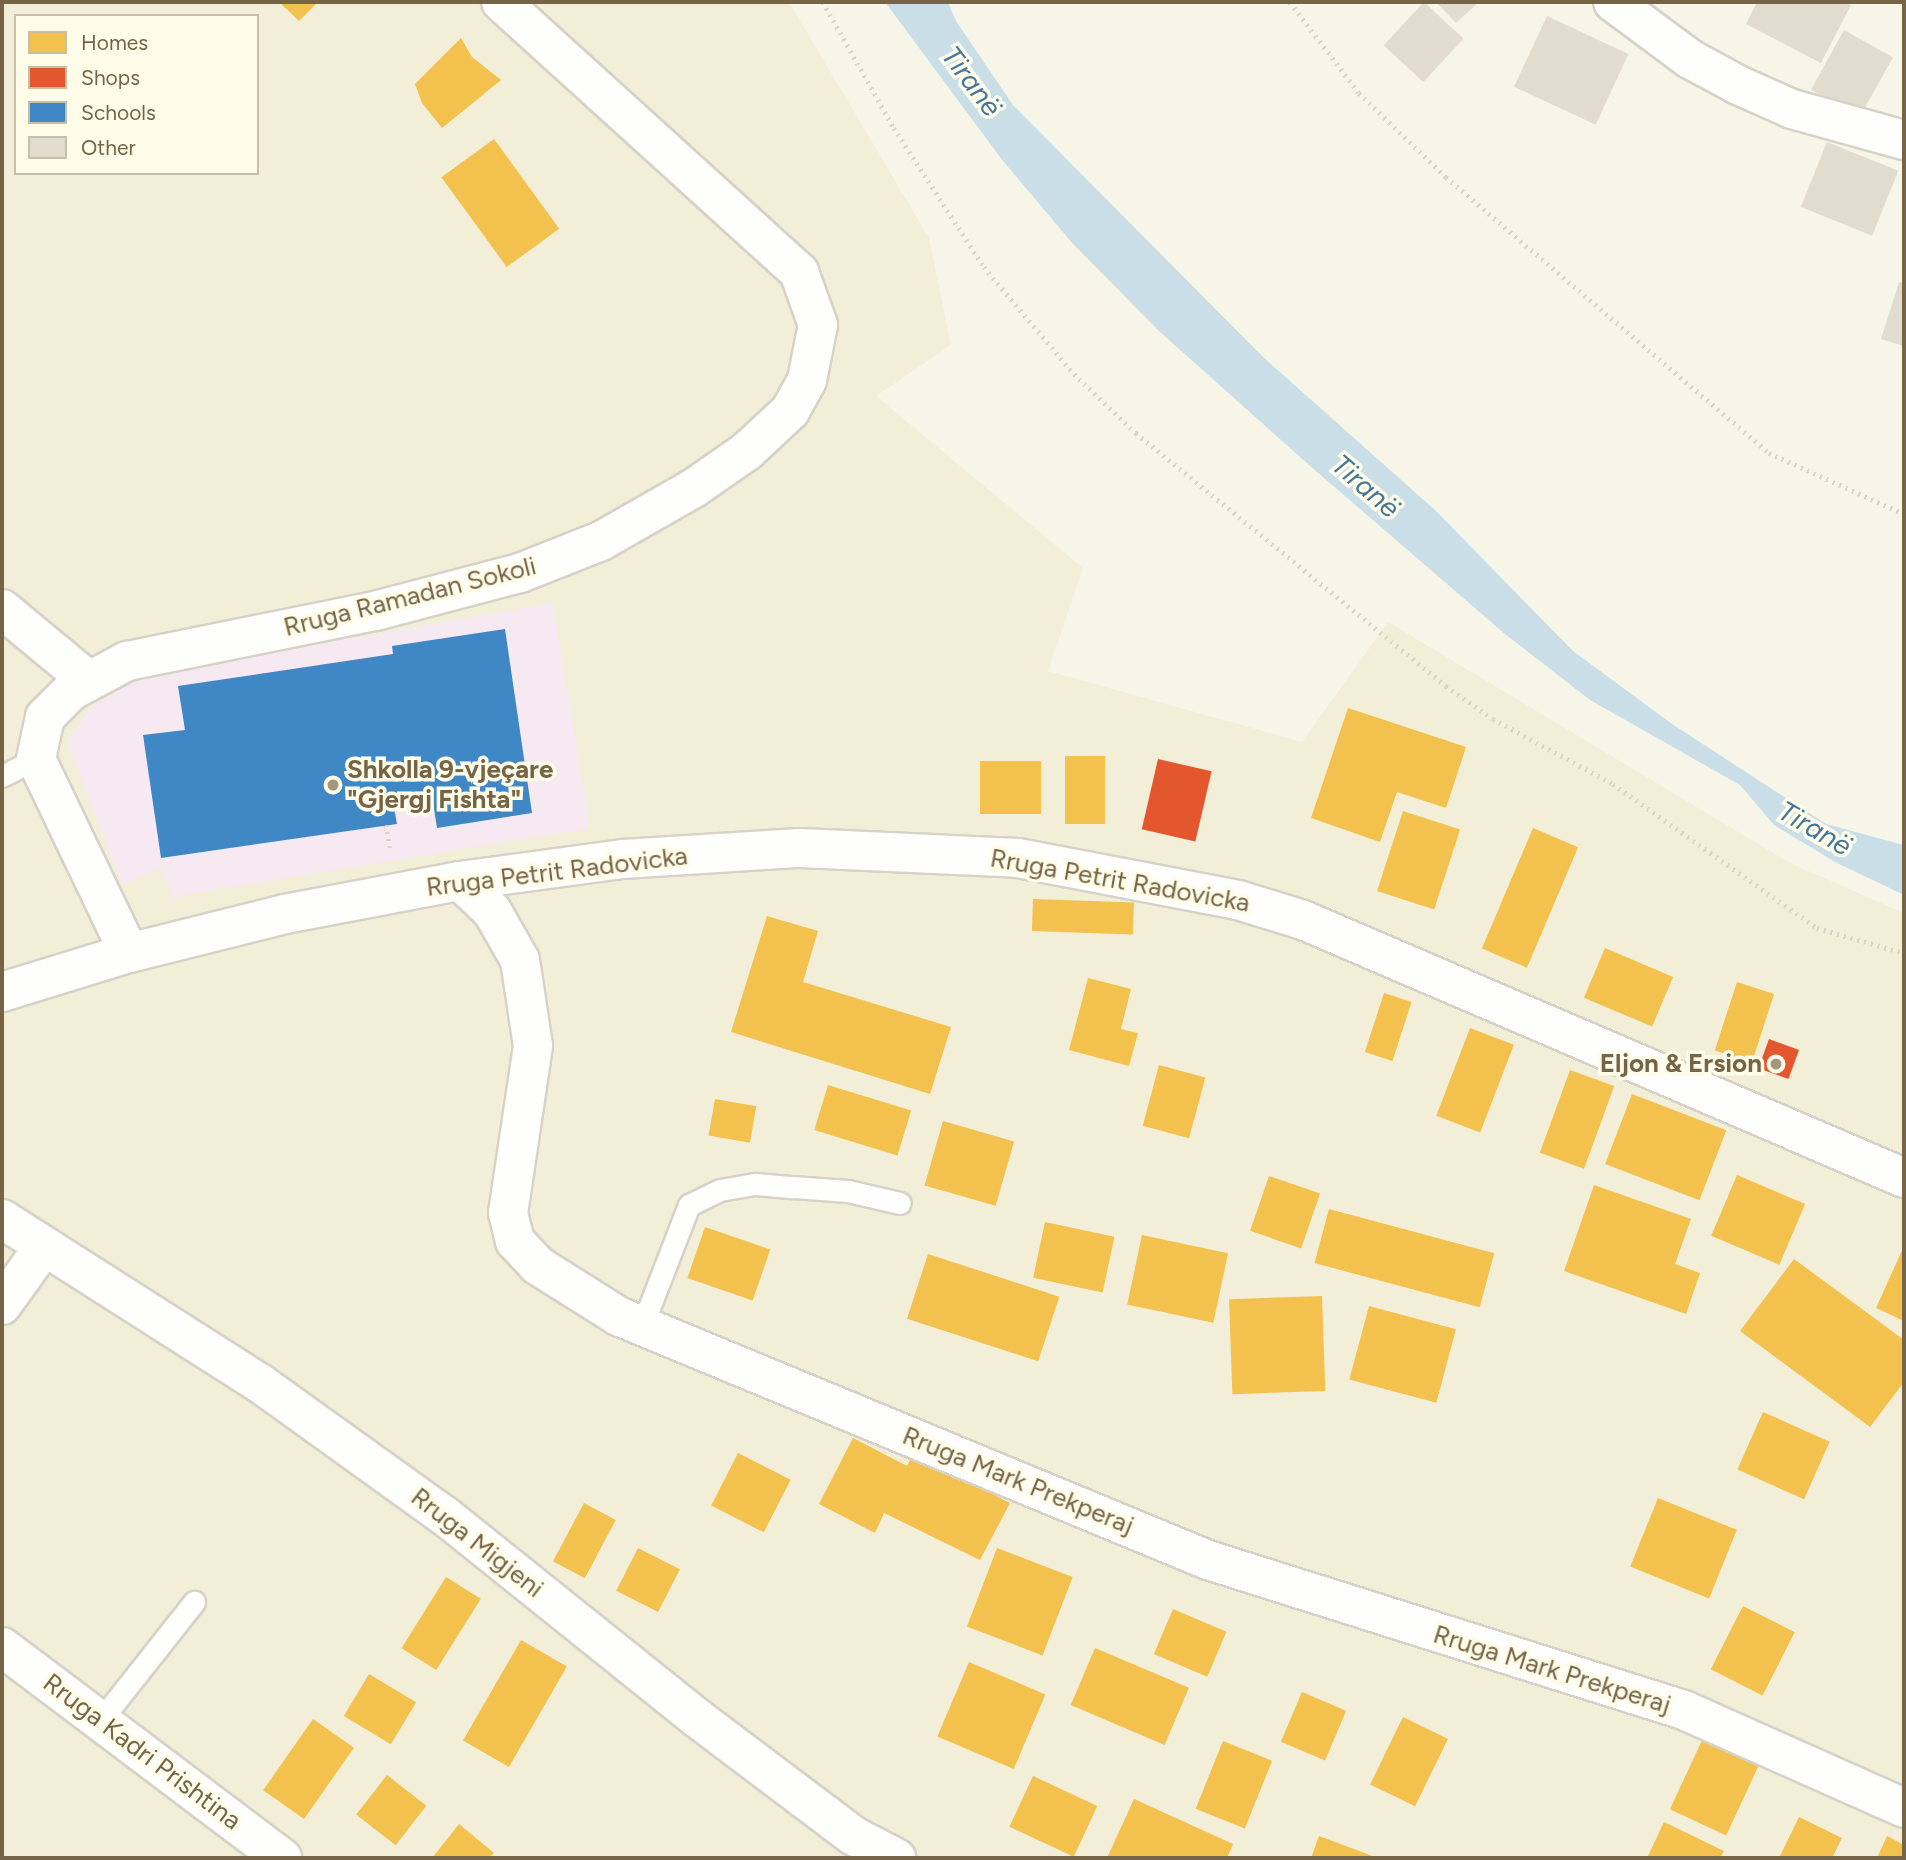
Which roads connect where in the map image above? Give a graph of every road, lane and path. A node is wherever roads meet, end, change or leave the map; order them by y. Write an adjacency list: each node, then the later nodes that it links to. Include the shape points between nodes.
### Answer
1 (501, 2): 8 (street, Rruga Ramadan Sokoli, via 799,272 818,325 807,380 790,411 747,451 694,488 601,541 520,573 375,611 127,661)
2 (823, 2): 15 (path, via 894,128 984,267 1074,374 1136,433 1446,686 1493,719 1613,784 1817,928)
3 (1290, 2): 6 (path, via 1359,93 1446,177 1769,453)
4 (1613, 2): 5 (street, via 1690,59 1792,109)
5 (1901, 128)
6 (1904, 514)
7 (2, 609): 8 (street)
8 (89, 681): 9 (street, Rruga Ramadan Sokoli, via 45,717)
9 (36, 759): 10 (lane); 14 (street)
10 (2, 776)
11 (386, 825): 12 (path)
12 (393, 860)
13 (460, 881): 14 (street, Rruga Petrit Radovicka, via 285,914); 17 (street, Rruga Petrit Radovicka, via 623,859 800,848 1018,858 1238,900 1370,947); 22 (street, Rruga Mark Prekperaj, via 492,911 520,960 528,1006 533,1045 508,1213 515,1241 537,1265)
14 (128, 953): 16 (street, Rruga Petrit Radovicka)
15 (1904, 953)
16 (2, 992)
17 (1904, 1178)
18 (900, 1203): 22 (lane, via 848,1191 781,1186 720,1190 689,1205)
19 (2, 1219): 20 (street, Rruga Migjeni)
20 (43, 1248): 21 (street); 28 (street, Rruga Migjeni, via 261,1384 445,1516 852,1835)
21 (2, 1305)
22 (642, 1326): 26 (street, Rruga Mark Prekperaj, via 1208,1560 1684,1710)
23 (194, 1602): 25 (lane)
24 (2, 1647): 25 (street, Rruga Kadri Prishtina)
25 (100, 1721): 27 (street, Rruga Kadri Prishtina)
26 (1904, 1808)
27 (282, 1858)
28 (896, 1858)

